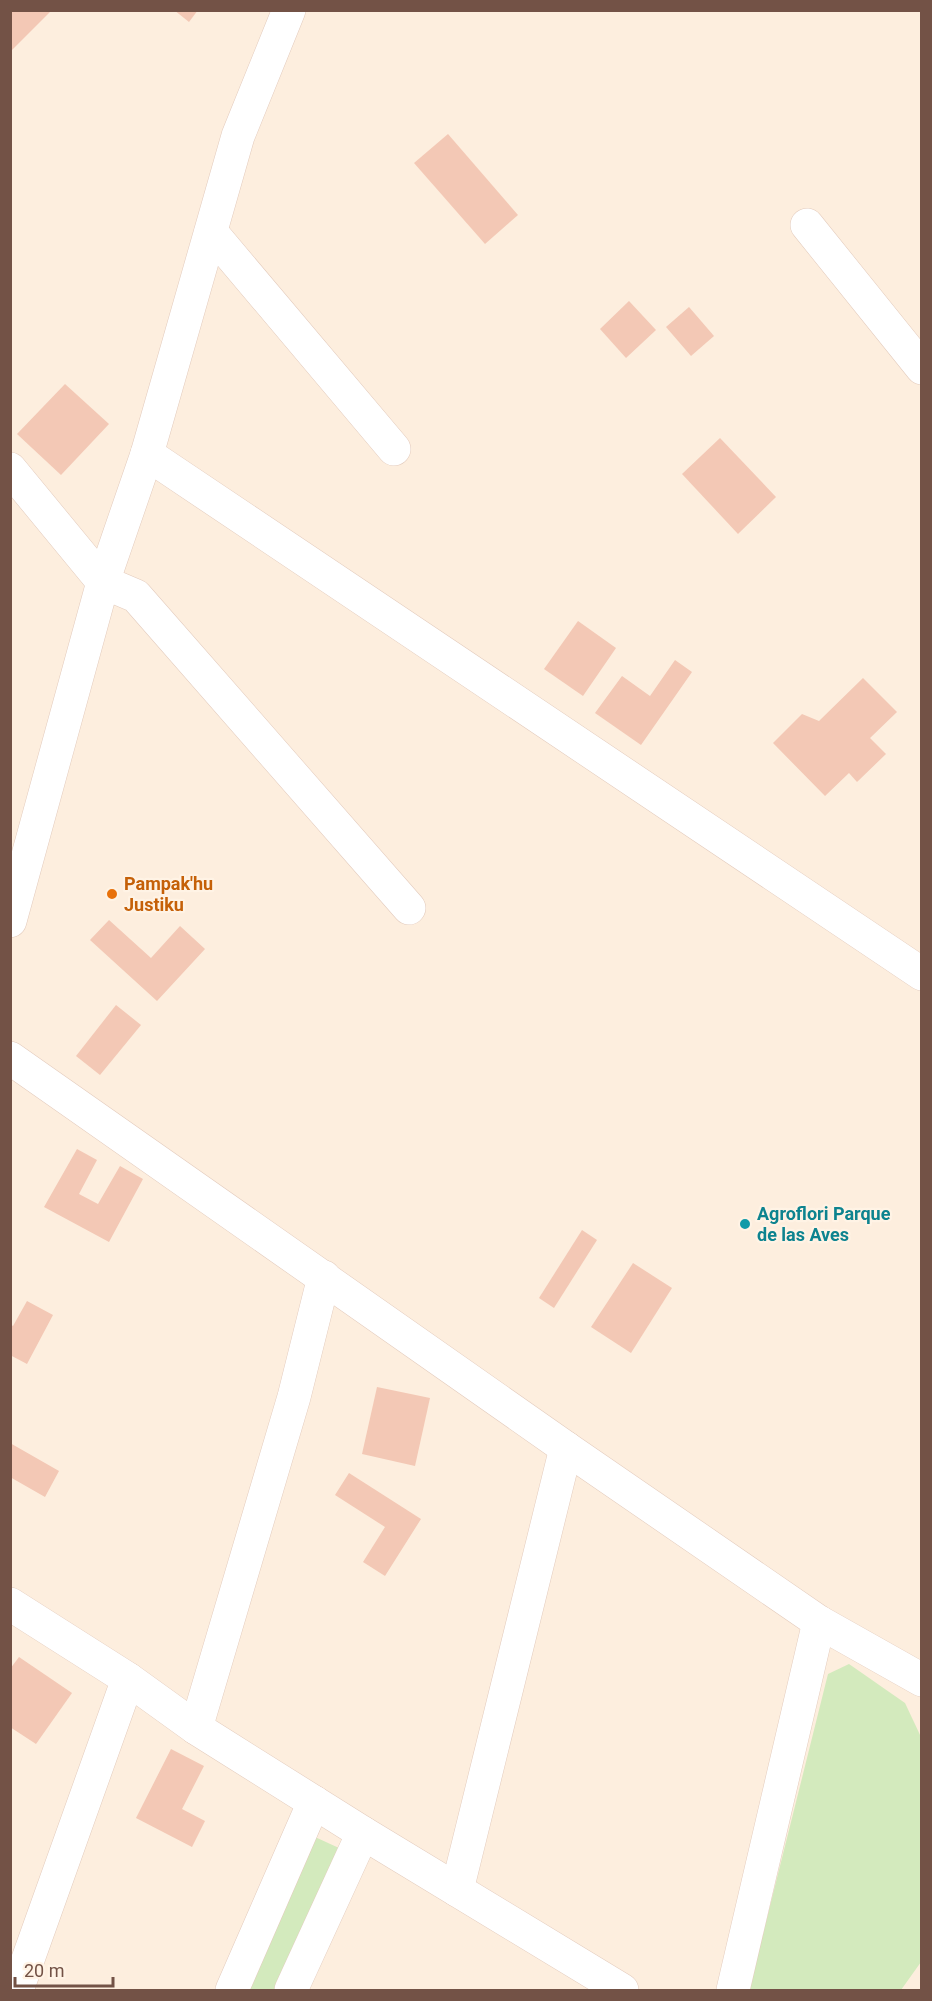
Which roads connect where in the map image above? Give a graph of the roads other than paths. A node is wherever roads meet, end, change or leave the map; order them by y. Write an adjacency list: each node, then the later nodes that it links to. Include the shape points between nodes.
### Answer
1 (290, 10): 3 (street, via 237,136)
2 (807, 225): 4 (street)
3 (211, 232): 5 (street); 6 (street)
4 (921, 368)
5 (394, 449)
6 (147, 454): 8 (street); 11 (street)
7 (10, 469): 8 (street)
8 (103, 582): 9 (street, via 136,596); 10 (street)
9 (409, 908)
10 (10, 921)
11 (921, 975)
12 (10, 1058): 13 (street)
13 (324, 1277): 14 (street); 19 (street, via 294,1397)
14 (566, 1448): 16 (street); 22 (street)
15 (10, 1604): 17 (street)
16 (819, 1622): 18 (street); 27 (street)
17 (128, 1679): 19 (street); 23 (street)
18 (921, 1680)
19 (196, 1728): 20 (street)
20 (314, 1802): 21 (street); 24 (street)
21 (363, 1833): 22 (street); 25 (street)
22 (457, 1890): 26 (street)
23 (17, 1990)
24 (232, 1990)
25 (291, 1990)
26 (622, 1990)
27 (733, 1990)

